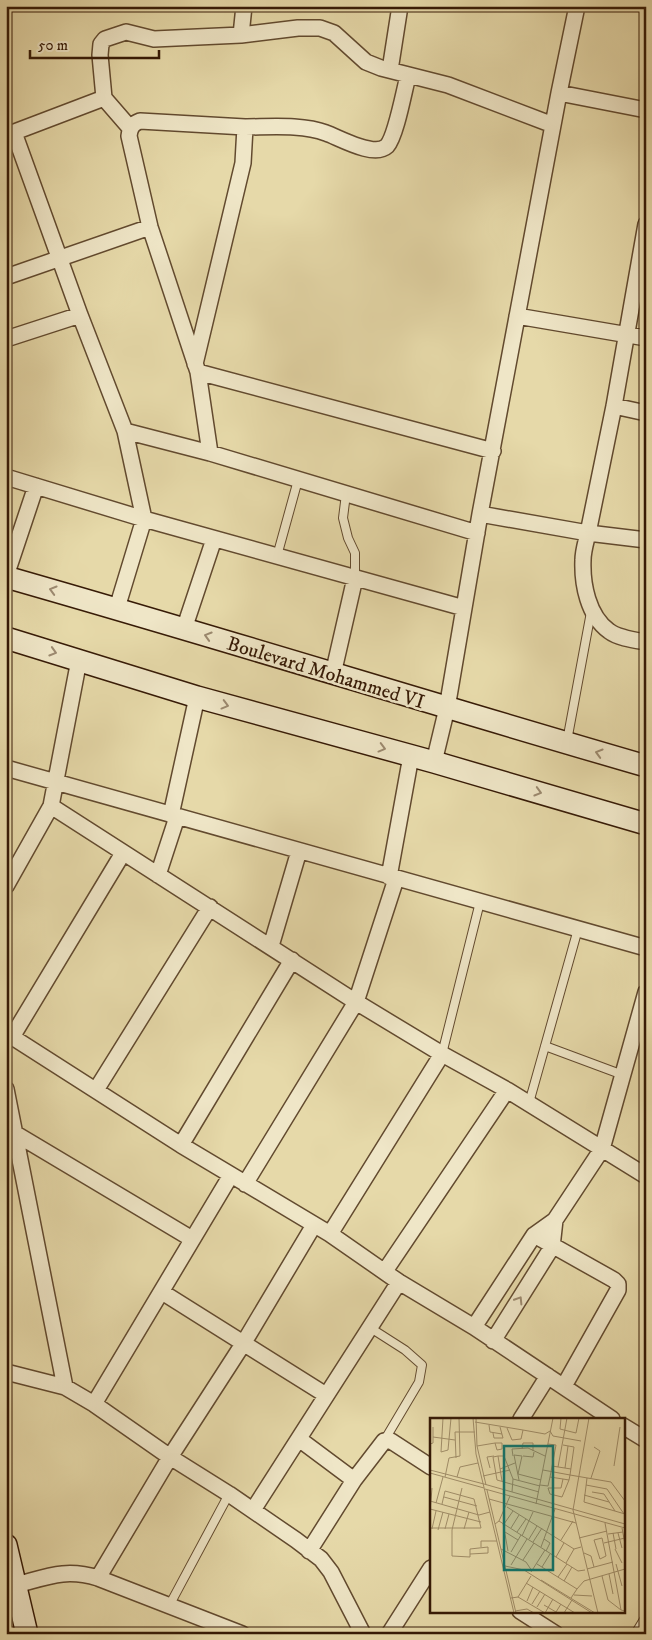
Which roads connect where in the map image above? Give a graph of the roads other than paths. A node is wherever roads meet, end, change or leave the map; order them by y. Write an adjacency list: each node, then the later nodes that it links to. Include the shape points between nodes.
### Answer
1 (244, 6): 4 (street)
2 (400, 6): 5 (street)
3 (577, 6): 7 (street)
4 (241, 35): 5 (street, via 320,28 334,33 366,62); 8 (street, via 154,39 126,32 105,39 100,55)
5 (390, 70): 6 (street)
6 (408, 76): 10 (street, via 448,85); 11 (street, via 392,138 386,147 375,150 362,148 306,128)
7 (559, 93): 9 (street); 10 (street)
8 (104, 98): 12 (street); 13 (street)
9 (646, 110)
10 (553, 125): 20 (street)
11 (245, 127): 12 (street, via 140,121); 24 (street, via 243,163)
12 (130, 128): 15 (street, via 129,136)
13 (9, 133): 16 (street, via 16,138)
14 (646, 224): 17 (street)
15 (150, 227): 16 (street); 24 (street)
16 (60, 258): 18 (street); 19 (street)
17 (642, 265): 21 (street)
18 (6, 277)
19 (80, 315): 23 (street); 27 (street)
20 (518, 316): 21 (street); 28 (street)
21 (626, 334): 22 (street); 25 (street)
22 (646, 338)
23 (6, 340)
24 (196, 368): 28 (street); 29 (street)
25 (614, 406): 26 (street); 37 (street)
26 (646, 413)
27 (125, 431): 29 (street); 35 (street)
28 (493, 451): 34 (street)
29 (210, 453): 31 (street)
30 (6, 477): 32 (street)
31 (298, 480): 33 (street); 40 (lane)
32 (36, 486): 35 (street); 41 (street)
33 (346, 494): 36 (street); 42 (lane, via 343,518 355,553)
34 (480, 514): 36 (street); 37 (street)
35 (144, 519): 38 (street); 43 (street)
36 (477, 533): 44 (street)
37 (588, 533): 39 (street); 45 (street, via 583,576)
38 (214, 539): 40 (street); 46 (street)
39 (646, 540)
40 (277, 556): 42 (street)
41 (6, 576): 43 (main road, Boulevard Mohammed VI, one-way to 41)
42 (355, 578): 44 (street); 50 (street)
43 (117, 608): 46 (main road, Boulevard Mohammed VI)
44 (464, 608): 52 (street)
45 (592, 610): 48 (street, via 610,632); 53 (lane)
46 (184, 629): 50 (main road, Boulevard Mohammed VI, one-way to 46)
47 (6, 638): 49 (main road, one-way to 49)
48 (646, 642)
49 (79, 660): 51 (main road); 58 (street)
50 (333, 674): 52 (main road, Boulevard Mohammed VI)
51 (197, 697): 54 (main road, one-way to 54); 60 (street)
52 (447, 708): 53 (main road, Boulevard Mohammed VI); 55 (street)
53 (566, 743): 56 (main road, Boulevard Mohammed VI, one-way to 53)
54 (410, 756): 55 (main road); 65 (street)
55 (434, 762): 61 (main road, one-way to 61)
56 (646, 766)
57 (7, 771): 58 (street)
58 (54, 783): 59 (street); 60 (street)
59 (51, 806): 63 (street); 66 (street)
60 (174, 816): 62 (street); 64 (street)
61 (646, 824)
62 (299, 852): 65 (street); 70 (street)
63 (123, 853): 64 (street); 75 (street)
64 (158, 875): 68 (street)
65 (392, 878): 67 (street); 74 (street)
66 (6, 886)
67 (480, 902): 69 (street); 77 (lane)
68 (210, 907): 70 (street); 80 (street)
69 (578, 929): 71 (street); 76 (lane)
70 (271, 946): 72 (street)
71 (646, 948)
72 (292, 960): 74 (street); 84 (street)
73 (646, 992): 78 (street)
74 (356, 1002): 77 (street); 88 (street)
75 (9, 1035): 80 (street)
76 (545, 1046): 78 (lane); 82 (lane)
77 (442, 1054): 81 (street); 91 (street)
78 (623, 1075): 85 (street)
79 (6, 1089): 83 (street)
80 (96, 1090): 84 (street)
81 (507, 1090): 82 (street); 95 (street)
82 (529, 1103): 85 (street)
83 (16, 1134): 93 (street); 105 (street)
84 (181, 1145): 86 (street)
85 (602, 1149): 87 (street); 89 (street)
86 (231, 1175): 88 (street); 93 (street)
87 (646, 1176)
88 (245, 1184): 90 (street)
89 (555, 1220): 92 (street); 94 (street)
90 (314, 1225): 91 (street); 101 (street)
91 (330, 1234): 95 (street)
92 (534, 1235): 94 (street); 99 (street)
93 (192, 1240): 97 (street)
94 (552, 1247): 100 (street, one-way to 94); 104 (street, via 618,1284 618,1290)
95 (385, 1271): 96 (street)
96 (399, 1282): 98 (street); 99 (street)
97 (162, 1292): 101 (street); 107 (street)
98 (368, 1327): 106 (street); 113 (lane, via 406,1350 422,1365 419,1382)
99 (474, 1327): 100 (street)
100 (493, 1341): 103 (street)
101 (244, 1344): 106 (street); 114 (street)
102 (6, 1372): 105 (street)
103 (548, 1376): 104 (street); 108 (street)
104 (564, 1386): 109 (street)
105 (65, 1387): 107 (street)
106 (326, 1395): 111 (street)
107 (94, 1404): 114 (street)
108 (522, 1418)
109 (611, 1418)
110 (624, 1427): 112 (street)
111 (298, 1439): 116 (street); 118 (street)
112 (646, 1440)
113 (384, 1441): 115 (street, via 391,1442); 116 (street)
114 (170, 1458): 117 (street); 122 (street)
115 (430, 1466)
116 (354, 1480): 120 (street)
117 (229, 1494): 118 (street); 124 (lane)
118 (253, 1510): 120 (street)
119 (6, 1545): 123 (main road)
120 (309, 1551): 129 (street, via 331,1572)
121 (430, 1570): 130 (street)
122 (98, 1578): 123 (street, via 64,1573); 124 (street)
123 (16, 1585): 127 (main road)
124 (169, 1606): 128 (street)
125 (522, 1612): 131 (street)
126 (646, 1616): 132 (lane)
127 (27, 1634)
128 (242, 1634)
129 (363, 1634)
130 (389, 1634)
131 (556, 1634)
132 (635, 1634)

